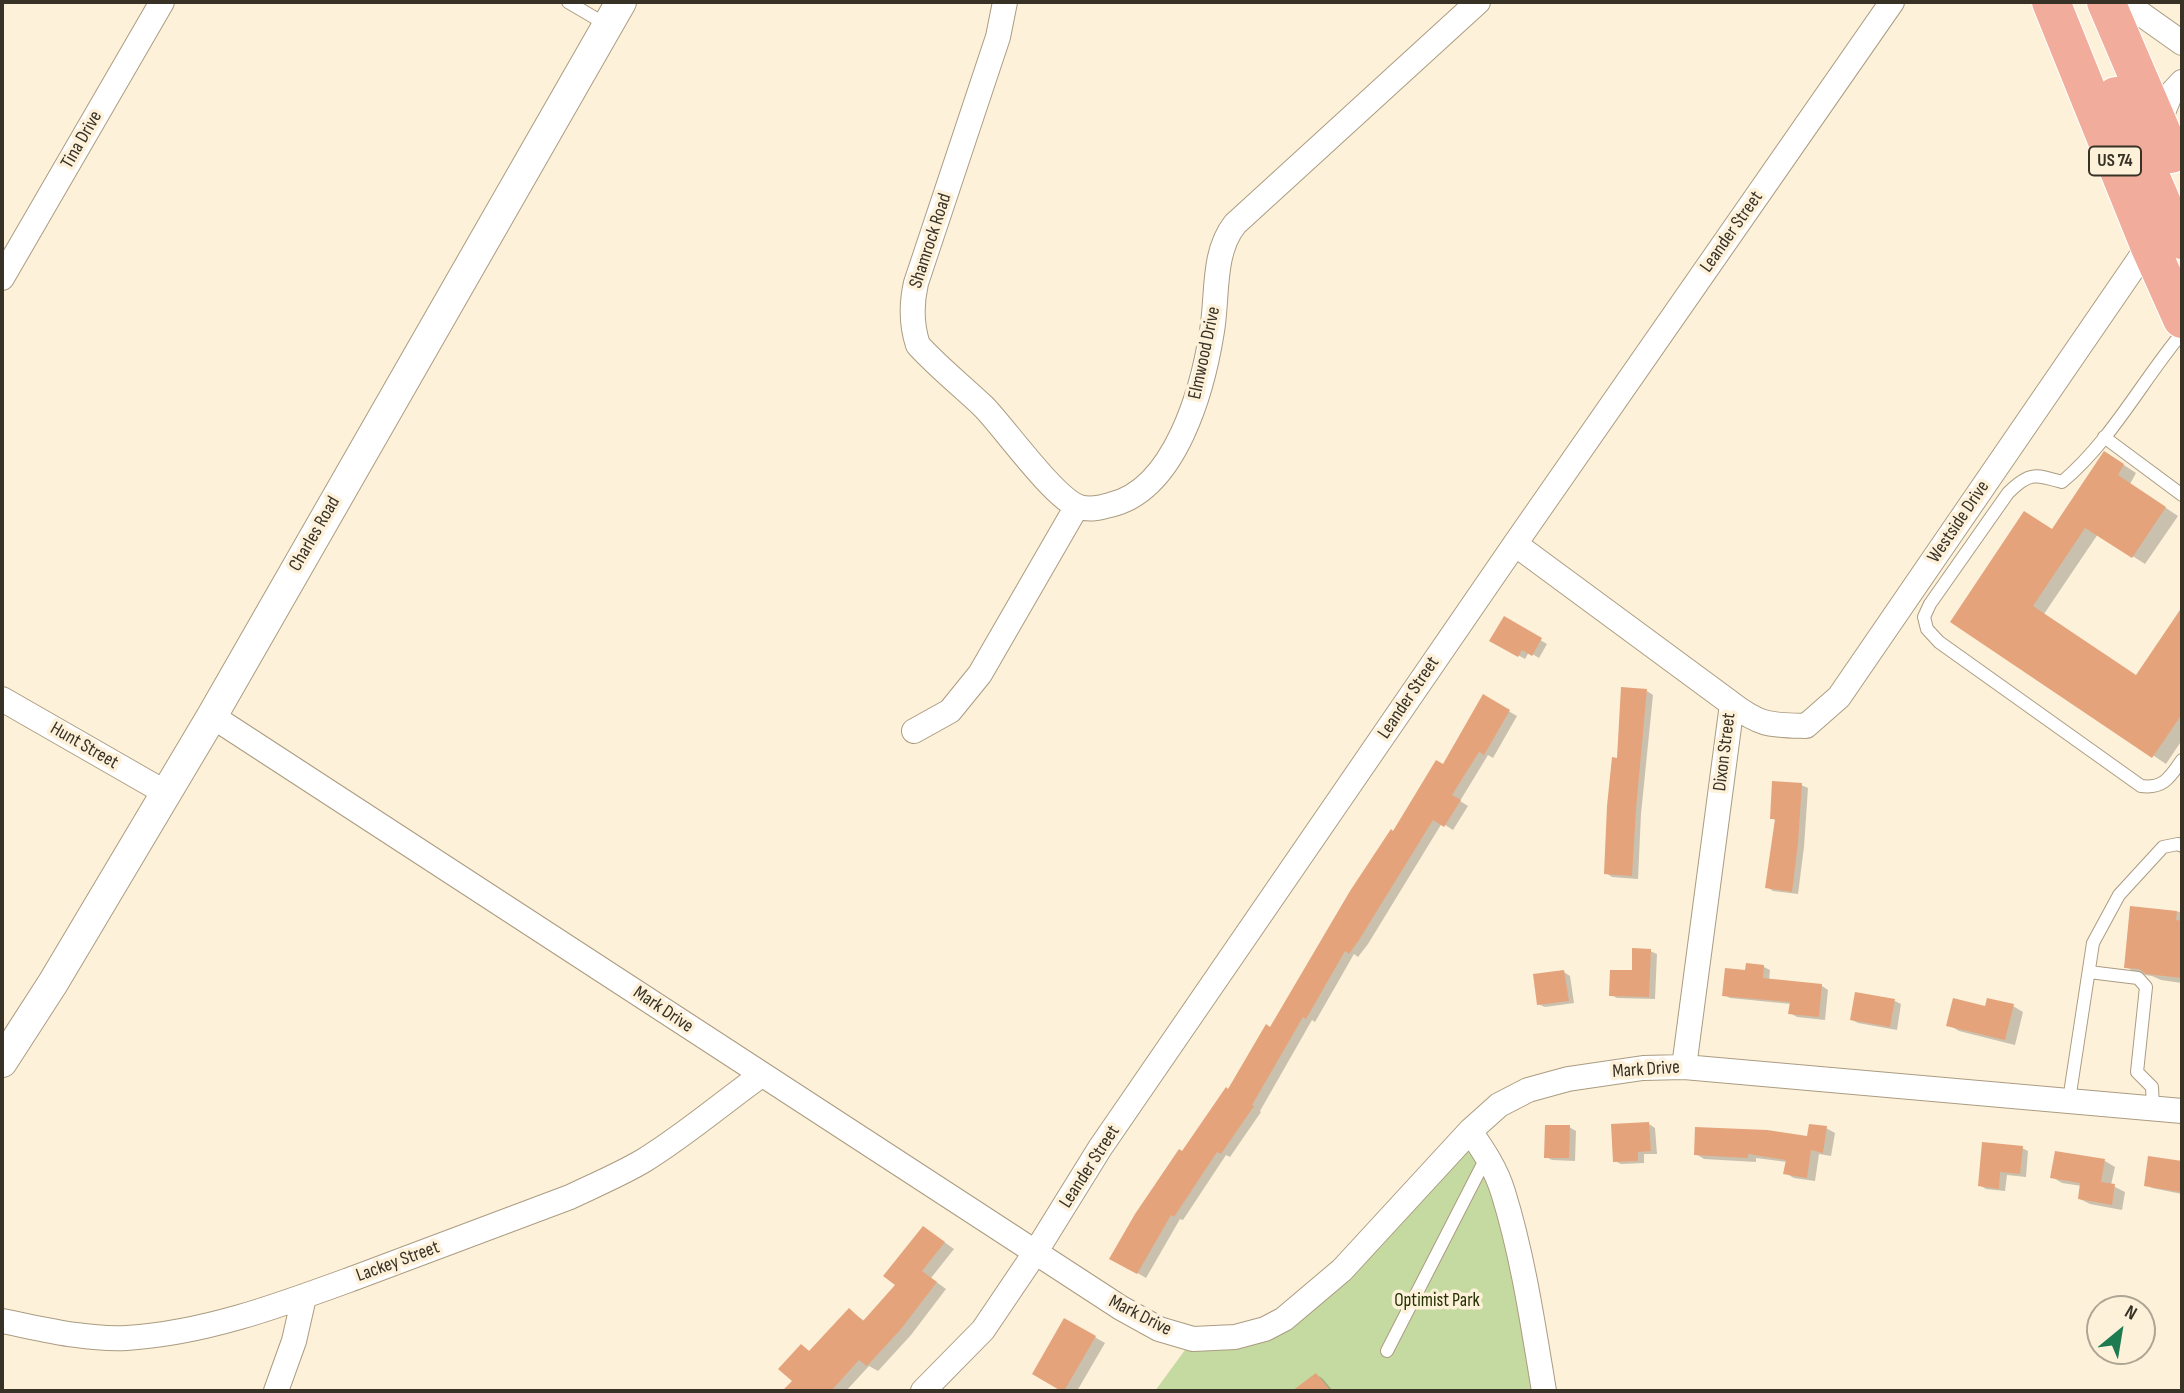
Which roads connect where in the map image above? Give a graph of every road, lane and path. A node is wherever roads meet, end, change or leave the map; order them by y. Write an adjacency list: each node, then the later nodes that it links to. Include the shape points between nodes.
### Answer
1 (162, 2): 16 (street, Tina Drive)
2 (568, 2): 10 (lane)
3 (1005, 2): 21 (street, Shamrock Road, via 994,50 916,283 914,331 918,345 984,407 1054,489)
4 (1478, 2): 21 (street, Elmwood Drive, via 1226,236 1202,384 1182,435 1143,489 1121,503 1094,509)
5 (1892, 2): 22 (street, Leander Street)
6 (2051, 2): 15 (highway, US 74)
7 (2076, 2): 15 (highway, via 2171,224)
8 (2106, 2): 13 (highway, US 74)
9 (2124, 2): 11 (street)
10 (614, 13): 27 (street, Charles Road)
11 (2182, 43)
12 (2182, 82): 13 (street, via 2170,95)
13 (2158, 125): 14 (highway, US 74)
14 (2182, 182)
15 (2165, 243): 17 (highway, US 74); 23 (street, Westside Drive)
16 (2, 278)
17 (2182, 318)
18 (2182, 333): 19 (lane)
19 (2104, 437): 20 (lane); 24 (lane, via 2062,482 2032,475 2022,480 2000,504)
20 (2182, 495)
21 (1077, 506): 28 (street, via 980,674 950,711)
22 (1515, 544): 26 (street, Dixon Street); 41 (street, Leander Street, via 1100,1148)
23 (1902, 604): 24 (lane); 26 (street, Westside Drive, via 1839,697 1806,726 1770,725 1750,718)
24 (1924, 617): 29 (lane, via 1927,629 1939,642 2141,786 2162,783)
25 (2, 699): 30 (street, Hunt Street)
26 (1732, 704): 34 (street, Dixon Street)
27 (212, 716): 30 (street, Charles Road); 35 (street, Mark Drive)
28 (915, 731)
29 (2182, 760)
30 (166, 793): 33 (street, Charles Road)
31 (2182, 846): 32 (lane, via 2163,847 2119,895 2093,943)
32 (2089, 972): 36 (lane); 37 (lane, via 2138,978 2146,987 2137,1072 2152,1087)
33 (2, 1062)
34 (1684, 1066): 36 (street, Mark Drive); 39 (street, Mark Drive, via 1608,1072 1528,1090 1499,1105)
35 (760, 1076): 41 (street, Mark Drive); 42 (street, Lackey Street, via 685,1132 613,1177)
36 (2069, 1100): 37 (street, Mark Drive)
37 (2153, 1108): 38 (street, Mark Drive)
38 (2182, 1111)
39 (1470, 1130): 40 (street); 41 (street, Mark Drive, via 1342,1270 1284,1319 1265,1329 1193,1339 1159,1329)
40 (1487, 1156): 44 (lane); 47 (street, via 1503,1190)
41 (1035, 1253): 46 (street, Leander Street, via 983,1330)
42 (304, 1297): 43 (street, Lackey Street, via 179,1332 125,1338 64,1334); 45 (street)
43 (2, 1321)
44 (1387, 1351)
45 (276, 1391)
46 (923, 1391)
47 (1544, 1391)

